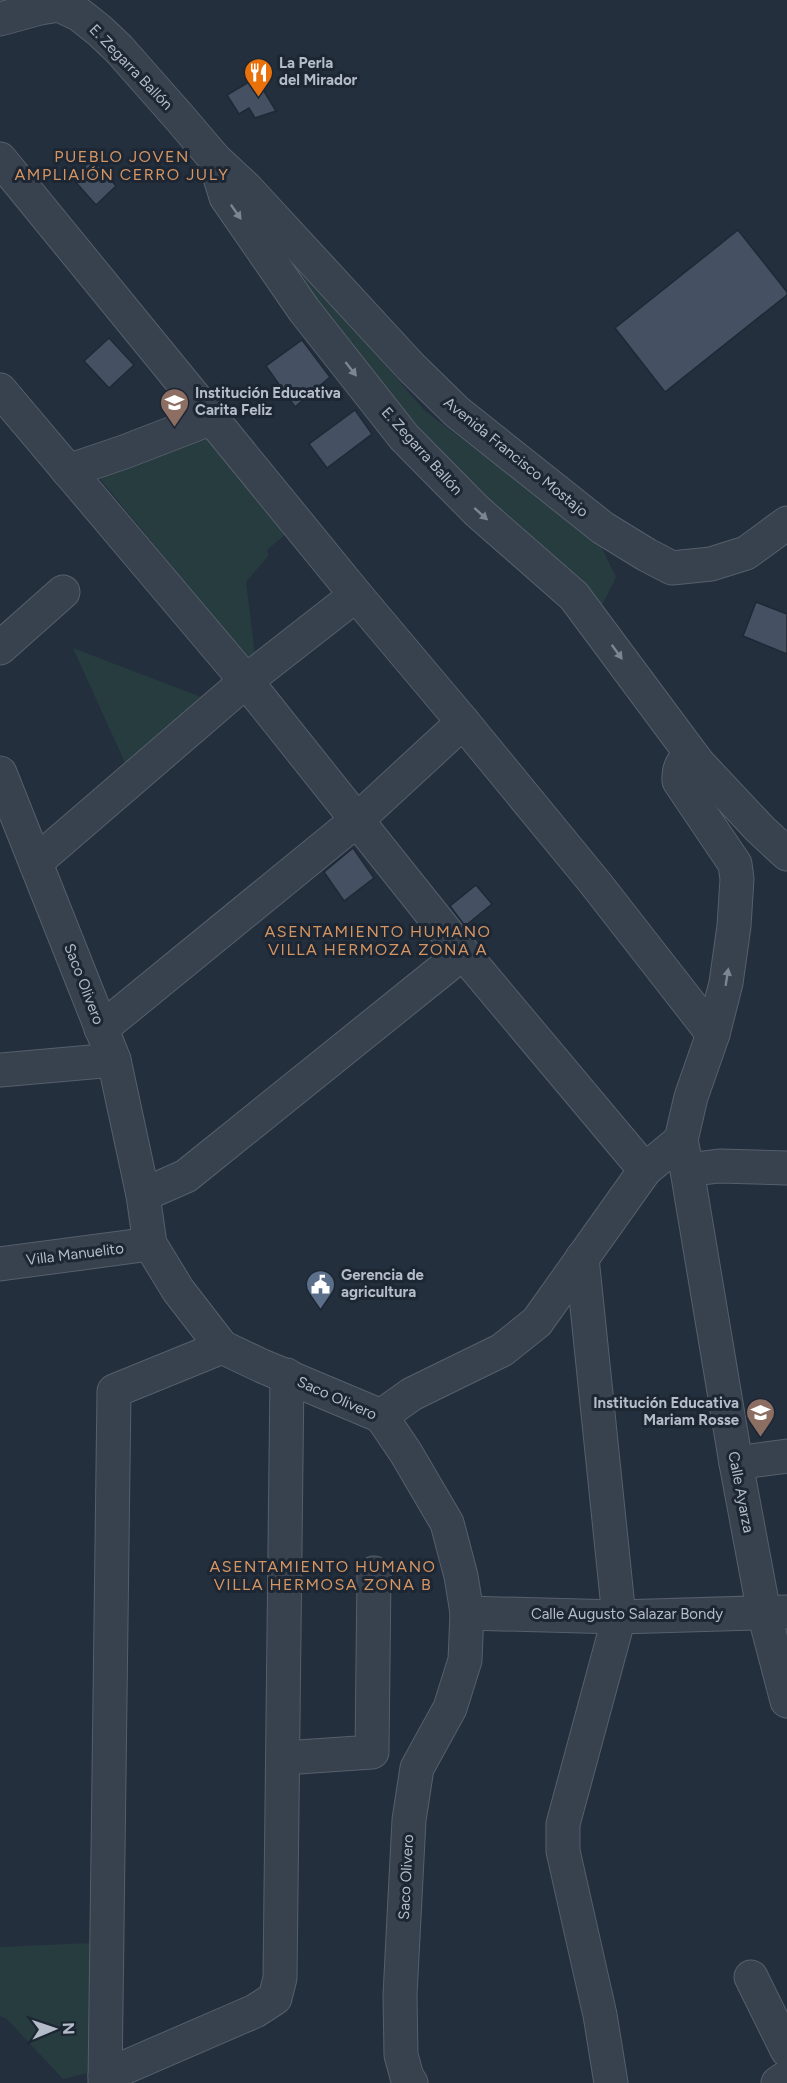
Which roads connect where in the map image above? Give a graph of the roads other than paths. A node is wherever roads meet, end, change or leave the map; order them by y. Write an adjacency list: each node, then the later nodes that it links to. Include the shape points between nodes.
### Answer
1 (59, 3): 2 (street); 3 (street, E. Zegarra Ballón, via 80,15 119,49)
2 (0, 19)
3 (214, 158): 8 (street, Avenida Francisco Mostajo, via 457,412 603,528 672,568 711,564 746,553); 14 (street, E. Zegarra Ballón, one-way to 14, via 226,197 304,310 404,437 477,511 574,596)
4 (0, 159): 6 (street)
5 (0, 390): 7 (street)
6 (212, 418): 7 (street); 10 (street)
7 (68, 471): 12 (street)
8 (787, 523)
9 (63, 592): 11 (street)
10 (356, 595): 12 (street); 13 (street)
11 (0, 648)
12 (246, 681): 16 (street); 18 (street)
13 (463, 722): 16 (street); 21 (street)
14 (692, 755): 17 (street, E. Zegarra Ballón); 21 (street, one-way to 14, via 726,984 737,879 735,864 679,781 681,765)
15 (0, 773): 18 (street, Saco Olivero)
16 (357, 820): 19 (street); 20 (street)
17 (787, 854)
18 (36, 862): 20 (street, Saco Olivero)
19 (463, 953): 26 (street); 27 (street, via 186,1176)
20 (101, 1029): 22 (street, Saco Olivero)
21 (713, 1034): 24 (street, via 691,1097)
22 (114, 1060): 23 (street); 27 (street, Saco Olivero)
23 (0, 1070)
24 (684, 1155): 25 (street, via 719,1166); 26 (street); 35 (street, Calle Ayarza)
25 (787, 1168)
26 (645, 1170): 29 (street)
27 (143, 1195): 28 (street, Saco Olivero)
28 (150, 1244): 30 (street, Villa Manuelito); 31 (street, Saco Olivero, via 178,1290)
29 (582, 1258): 33 (street, via 537,1322 502,1350 412,1394); 39 (street)
30 (0, 1264)
31 (222, 1347): 32 (street, Saco Olivero); 45 (street, via 114,1391)
32 (287, 1375): 33 (street, Saco Olivero); 41 (street)
33 (381, 1416): 38 (street, Saco Olivero, via 447,1523)
34 (787, 1456): 35 (street)
35 (736, 1463): 37 (street, Calle Ayarza)
36 (374, 1573): 41 (street, via 372,1752)
37 (776, 1612): 39 (street, Calle Augusto Salazar Bondy); 40 (street, Calle Ayarza)
38 (467, 1613): 39 (street, Calle Augusto Salazar Bondy); 46 (street, Saco Olivero, via 465,1660 459,1682 417,1768 409,1820 400,1995 401,2055)
39 (619, 1617): 47 (street, via 563,1824 563,1851 600,2015)
40 (787, 1701)
41 (284, 1758): 45 (street, via 280,1977 274,1998 255,2011)
42 (751, 1977): 43 (street)
43 (787, 2050)
44 (787, 2077): 48 (street)
45 (105, 2080)
46 (411, 2083)
47 (611, 2083)
48 (778, 2083)

